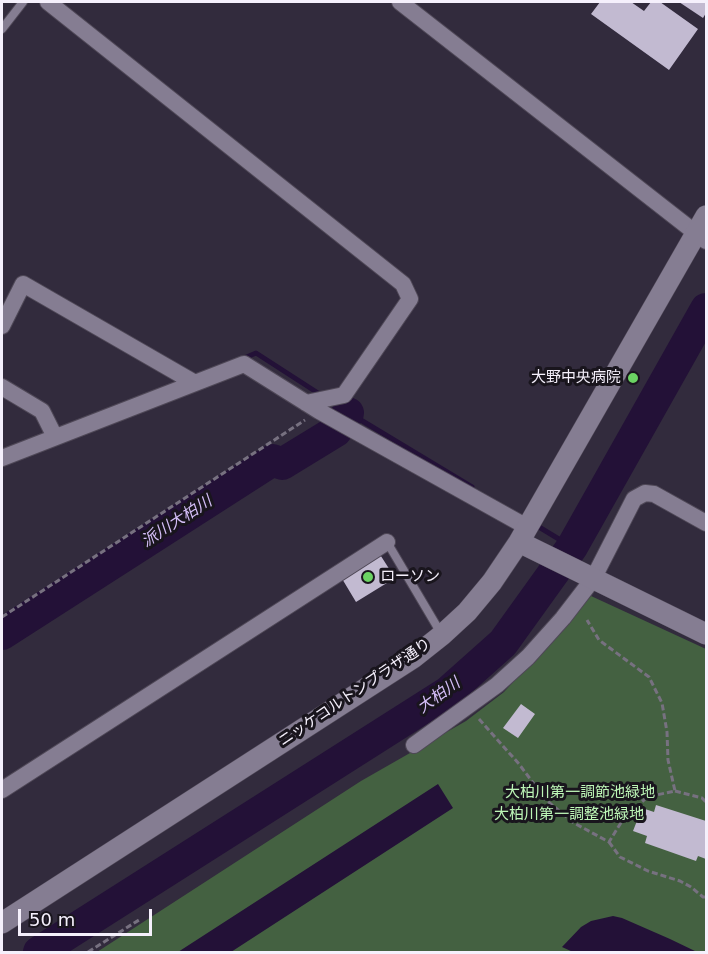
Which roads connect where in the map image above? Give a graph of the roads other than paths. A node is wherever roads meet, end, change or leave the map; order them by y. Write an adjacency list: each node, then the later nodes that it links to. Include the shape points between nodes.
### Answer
1 (22, 2): 4 (lane)
2 (48, 2): 9 (street, via 403,284 410,300 344,395)
3 (400, 2): 5 (street)
4 (2, 29)
5 (703, 230): 13 (street, ニッケコルトンプラザ通り)
6 (2, 326): 7 (street, via 23,284)
7 (195, 383): 9 (street, via 244,364); 10 (street)
8 (2, 387): 10 (street, via 42,411)
9 (317, 410): 13 (street)
10 (55, 437): 11 (street)
11 (2, 458)
12 (706, 523): 15 (street, via 654,494 639,495)
13 (523, 534): 15 (street, via 539,552); 17 (street, ニッケコルトンプラザ通り, via 492,582)
14 (387, 542): 17 (lane); 19 (street)
15 (587, 576): 16 (street); 18 (street, via 563,618 528,657 497,686)
16 (706, 634)
17 (442, 635): 20 (street, ニッケコルトンプラザ通り, via 413,658)
18 (414, 745)
19 (2, 790)
20 (2, 923)

